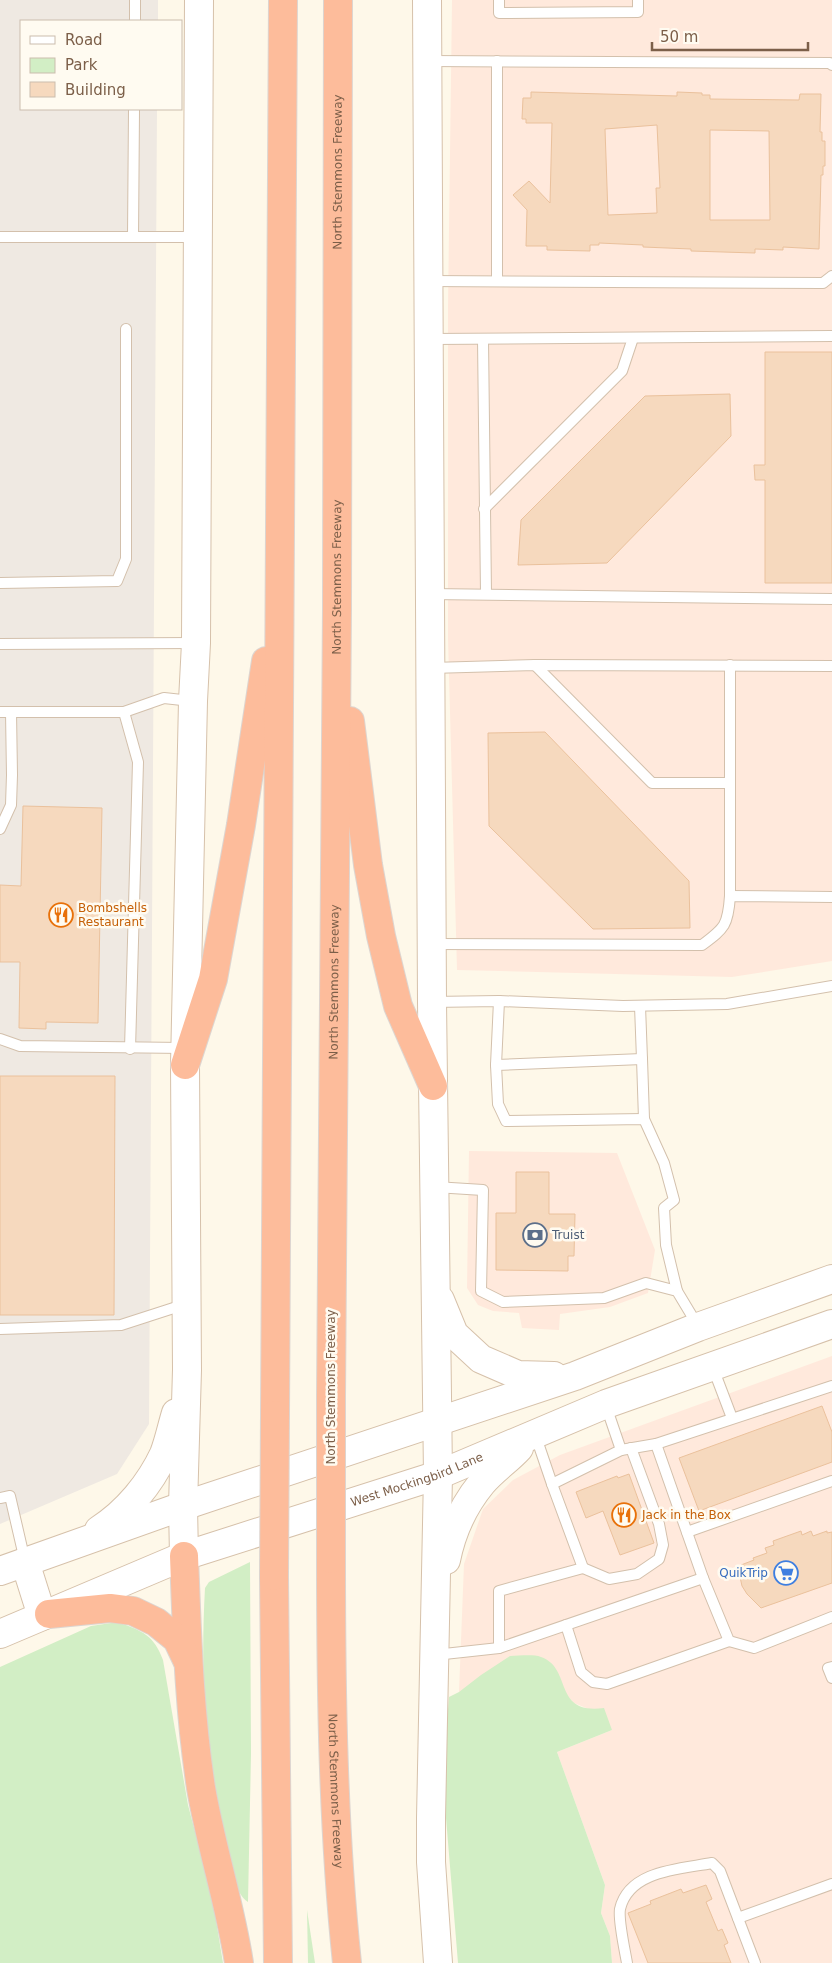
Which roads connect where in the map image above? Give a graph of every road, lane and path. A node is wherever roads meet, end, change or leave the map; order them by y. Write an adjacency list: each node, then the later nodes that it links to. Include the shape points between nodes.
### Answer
1 (135, 0): 8 (lane)
2 (199, 0): 15 (main road)
3 (283, 0): 25 (highway)
4 (338, 0): 30 (highway, North Stemmons Freeway)
5 (427, 0): 9 (main road)
6 (499, 0): 7 (lane, via 499,13 638,12)
7 (638, 0)
8 (135, 20)
9 (427, 61): 10 (lane); 17 (main road)
10 (497, 61): 11 (lane); 18 (lane)
11 (832, 65)
12 (134, 110): 14 (lane)
13 (0, 237): 14 (lane)
14 (133, 237): 15 (lane)
15 (198, 237): 31 (main road)
16 (832, 276): 18 (lane, via 823,283)
17 (428, 280): 18 (lane); 22 (main road)
18 (497, 281)
19 (126, 329): 26 (lane, via 126,559 117,582)
20 (832, 336): 21 (lane)
21 (633, 338): 23 (lane); 24 (lane, via 622,372)
22 (428, 339): 23 (lane); 27 (main road)
23 (483, 339): 24 (lane)
24 (484, 509): 28 (lane)
25 (281, 569): 51 (highway, via 213,979); 100 (highway, bridge, via 274,1576)
26 (0, 583)
27 (429, 594): 28 (lane); 36 (main road)
28 (486, 594): 29 (lane)
29 (832, 599)
30 (337, 608): 54 (highway, via 368,865 381,936 398,1006); 101 (highway, North Stemmons Freeway, bridge, via 331,1560 333,1783)
31 (196, 643): 32 (lane); 37 (main road)
32 (0, 644)
33 (535, 664): 34 (lane); 36 (lane); 40 (lane, via 652,783)
34 (730, 666): 35 (lane); 40 (lane)
35 (832, 666)
36 (430, 668): 44 (main road)
37 (193, 701): 39 (lane, via 164,698); 51 (main road)
38 (5, 712): 39 (lane); 41 (lane, via 12,775 11,805)
39 (124, 712): 50 (lane, via 138,762)
40 (730, 784): 42 (lane)
41 (0, 829)
42 (730, 896): 43 (lane); 44 (lane, via 729,918 720,932 702,945)
43 (832, 897)
44 (432, 944): 46 (main road)
45 (832, 986): 48 (lane, via 727,1004)
46 (432, 1002): 47 (lane); 54 (main road)
47 (499, 1002): 48 (lane); 53 (lane)
48 (640, 1006): 52 (lane)
49 (0, 1039): 50 (lane, via 20,1046)
50 (130, 1048): 51 (lane)
51 (185, 1056): 60 (main road)
52 (642, 1059): 53 (lane); 55 (lane)
53 (496, 1065): 55 (lane, via 498,1104 506,1121)
54 (433, 1086): 56 (main road)
55 (644, 1119): 59 (lane, via 664,1162 674,1200 664,1208 666,1245)
56 (434, 1187): 58 (main road); 59 (lane, via 483,1190 481,1291 503,1302 604,1298 646,1283)
57 (832, 1279): 62 (main road)
58 (436, 1291): 66 (main road, via 454,1334 480,1359 518,1375); 70 (main road)
59 (678, 1291): 62 (lane)
60 (187, 1304): 63 (lane, via 121,1325); 65 (main road)
61 (832, 1324): 64 (main road, West Mockingbird Lane)
62 (698, 1327): 64 (main road); 66 (main road)
63 (0, 1329)
64 (713, 1367): 68 (main road, West Mockingbird Lane); 69 (lane)
65 (187, 1370): 78 (main road); 80 (main road, via 164,1452 145,1488 103,1528)
66 (575, 1376): 70 (main road)
67 (832, 1386): 69 (lane)
68 (606, 1404): 71 (main road, West Mockingbird Lane); 73 (lane)
69 (732, 1418): 72 (lane)
70 (438, 1420): 74 (main road); 78 (main road)
71 (532, 1436): 74 (main road, West Mockingbird Lane); 76 (lane); 87 (main road, via 483,1482 458,1518)
72 (656, 1444): 73 (lane); 79 (lane)
73 (626, 1449): 76 (lane); 83 (lane, via 659,1524 663,1544 659,1559 637,1574 609,1578)
74 (438, 1475): 81 (main road, West Mockingbird Lane); 87 (main road)
75 (832, 1481): 79 (lane)
76 (552, 1484): 83 (lane)
77 (0, 1498): 82 (lane, via 10,1496)
78 (183, 1506): 80 (main road); 81 (main road)
79 (687, 1532): 85 (lane)
80 (77, 1545): 82 (main road)
81 (184, 1556): 86 (main road, West Mockingbird Lane); 94 (highway)
82 (25, 1562): 84 (main road); 86 (main road)
83 (583, 1568): 92 (lane, via 499,1591)
84 (0, 1571)
85 (703, 1578): 89 (lane); 91 (lane)
86 (46, 1615): 90 (main road, West Mockingbird Lane); 94 (highway, via 110,1608 133,1611 156,1622 177,1639)
87 (434, 1615): 93 (main road)
88 (832, 1617): 91 (lane, via 754,1648)
89 (566, 1625): 91 (lane, via 581,1672 593,1682 607,1684); 92 (lane)
90 (0, 1634)
91 (729, 1641)
92 (498, 1648): 93 (lane)
93 (434, 1655): 102 (main road, via 431,1853)
94 (187, 1660): 99 (highway, via 202,1789)
95 (832, 1667): 96 (lane, via 828,1668)
96 (832, 1678)
97 (832, 1884): 98 (lane)
98 (738, 1918): 103 (lane, via 720,1871 712,1863 650,1875 628,1891 620,1910); 104 (lane)
99 (238, 1963)
100 (278, 1963)
101 (347, 1963)
102 (438, 1963)
103 (627, 1963)
104 (755, 1963)

